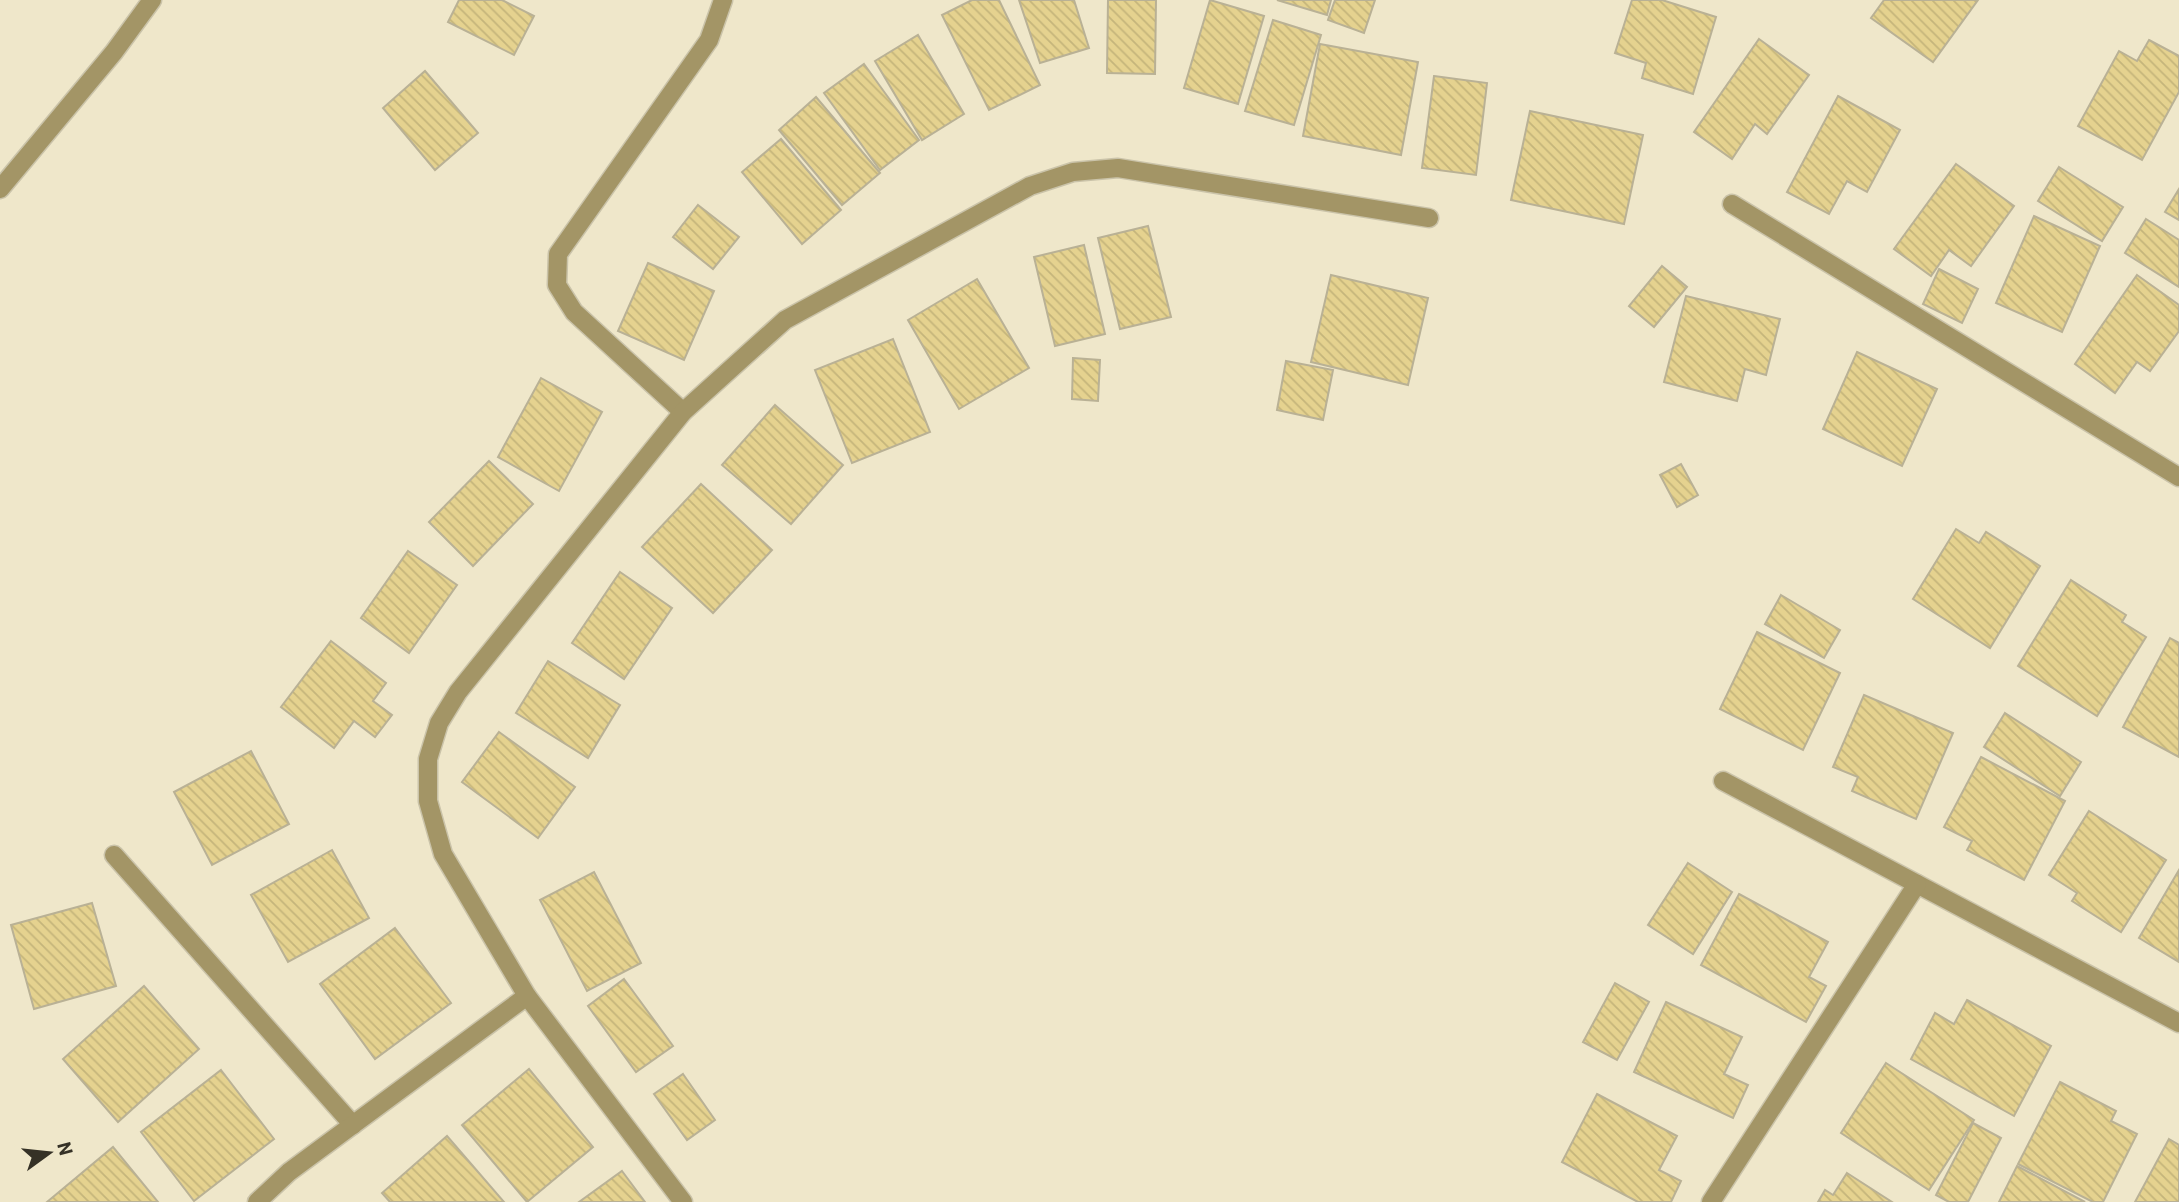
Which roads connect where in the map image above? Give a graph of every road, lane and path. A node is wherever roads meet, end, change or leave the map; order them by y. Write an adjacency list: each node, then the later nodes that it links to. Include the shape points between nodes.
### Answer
1 (152, 0): 3 (street)
2 (723, 0): 6 (street, via 709,40 558,254 557,285 574,312)
3 (0, 189)
4 (1732, 204): 7 (street)
5 (1429, 218): 6 (street, via 1118,169 1073,172 1030,186 785,320)
6 (683, 412): 11 (street, via 458,692 439,723 428,759 428,801 443,854)
7 (2179, 477)
8 (1723, 781): 10 (street)
9 (114, 855): 13 (street)
10 (1917, 884): 12 (street); 16 (street)
11 (527, 996): 13 (street); 15 (street)
12 (2179, 1023)
13 (353, 1125): 14 (street)
14 (257, 1202)
15 (683, 1202)
16 (1711, 1202)

